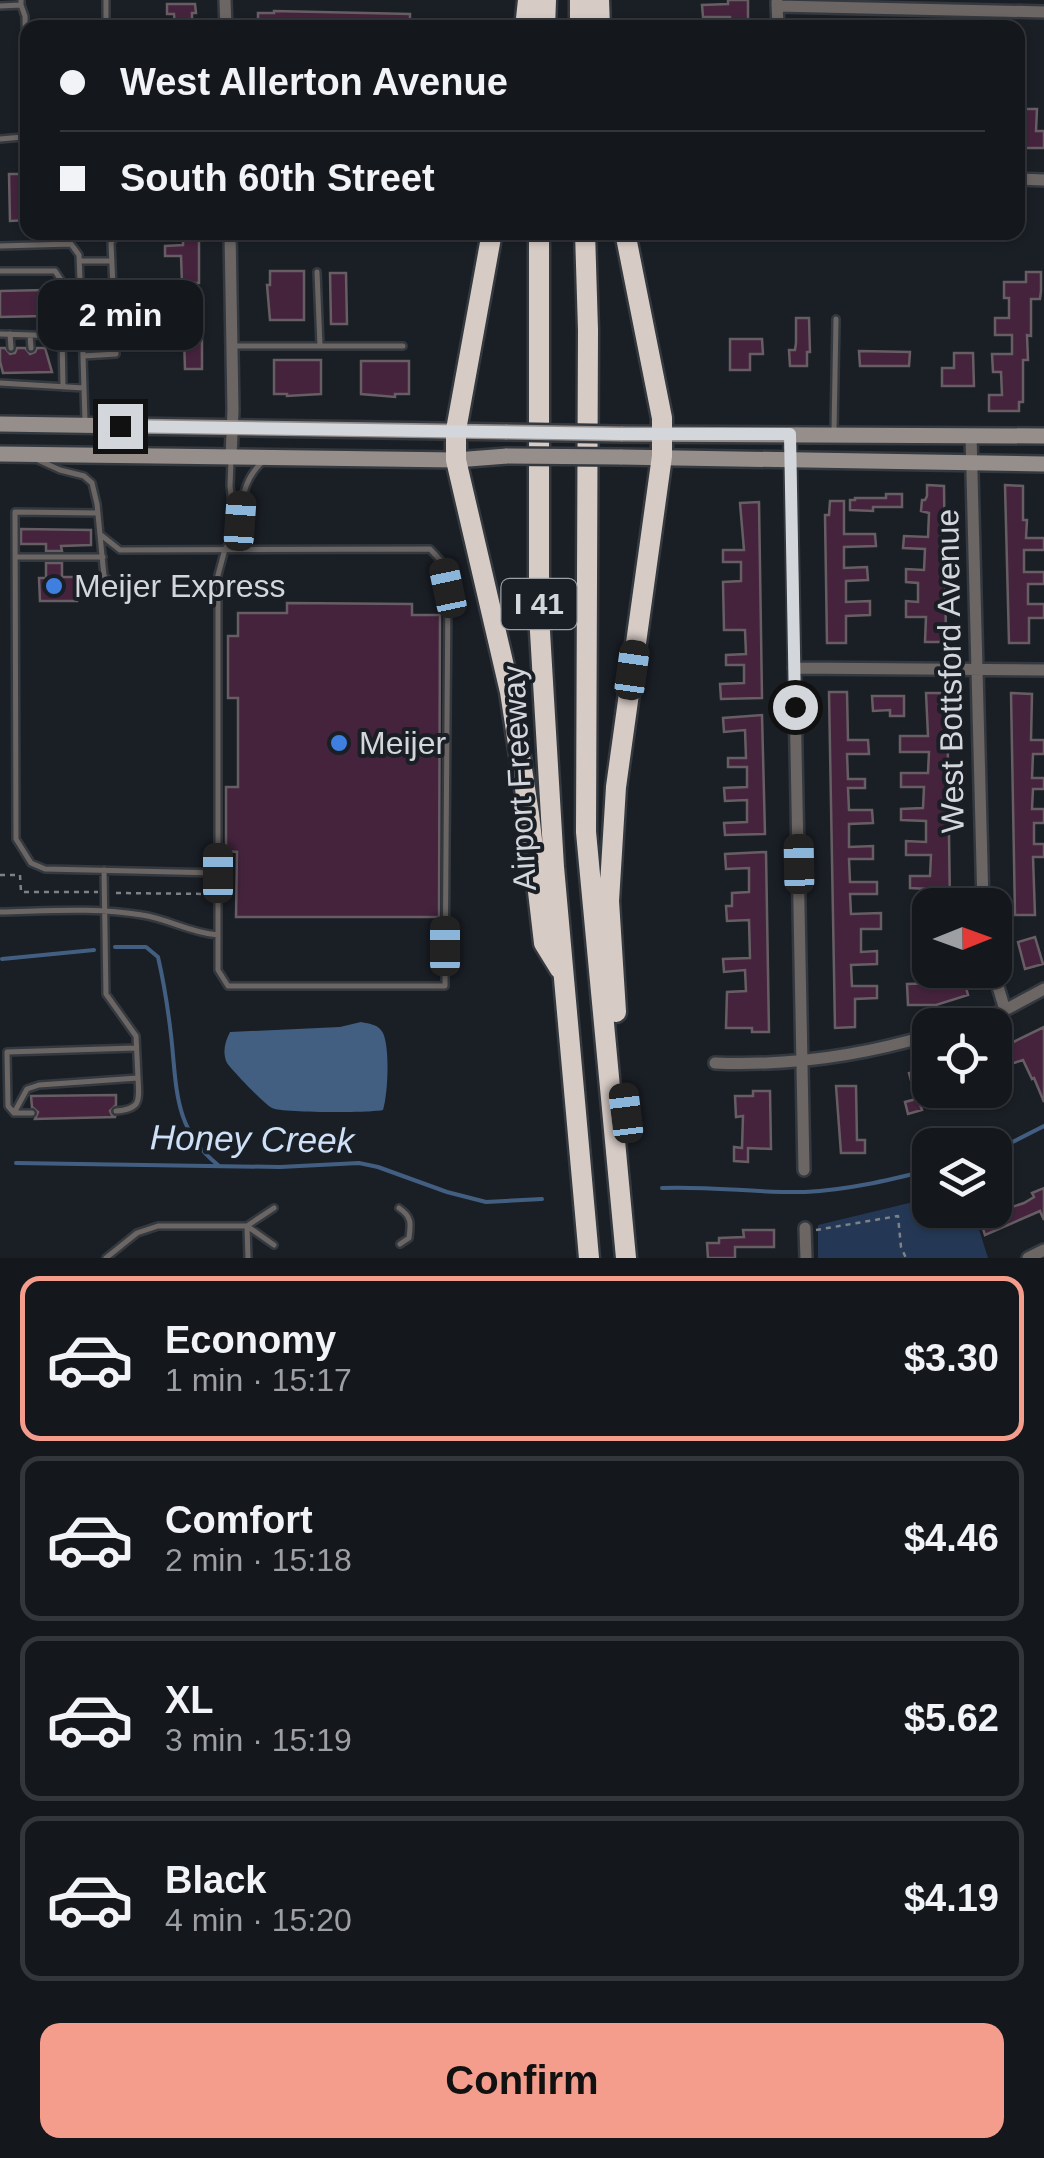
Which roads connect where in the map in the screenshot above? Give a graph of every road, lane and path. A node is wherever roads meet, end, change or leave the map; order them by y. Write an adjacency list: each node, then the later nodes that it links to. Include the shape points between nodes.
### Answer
1 (21, 3): 3 (lane)
2 (777, 3): 4 (street)
3 (0, 6)
4 (1044, 12)
5 (113, 240): 13 (lane)
6 (230, 240): 21 (street)
7 (491, 240): 37 (highway)
8 (539, 240): 69 (highway, Airport Freeway / I 41, via 539,616)
9 (584, 240): 81 (highway, Airport Freeway / I 41, via 586,832)
10 (626, 240): 38 (highway)
11 (0, 246): 12 (lane, via 71,244)
12 (79, 261): 13 (lane); 26 (lane)
13 (112, 261): 26 (lane, via 116,354)
14 (0, 271): 20 (lane, via 58,274)
15 (317, 272): 22 (lane)
16 (836, 320): 40 (lane)
17 (0, 334): 18 (lane)
18 (10, 334): 19 (lane); 24 (lane)
19 (30, 335): 20 (lane); 25 (lane)
20 (62, 336): 32 (lane)
21 (232, 346): 22 (lane); 36 (street)
22 (320, 346): 23 (lane)
23 (403, 346)
24 (11, 348)
25 (31, 348)
26 (83, 356): 33 (lane)
27 (13, 373): 30 (lane)
28 (34, 373): 31 (lane)
29 (0, 383): 30 (lane)
30 (14, 384): 31 (lane)
31 (34, 386): 32 (lane)
32 (63, 387): 33 (lane)
33 (84, 388): 35 (lane)
34 (0, 424): 35 (main road)
35 (86, 425): 36 (main road); 45 (main road)
36 (231, 428): 37 (main road); 47 (street)
37 (456, 430): 38 (main road, bridge); 50 (highway)
38 (662, 433): 39 (main road); 46 (highway)
39 (790, 434): 40 (main road); 49 (street)
40 (834, 434): 41 (main road)
41 (971, 435): 42 (main road); 51 (street, West Bottsford Avenue)
42 (1044, 436)
43 (0, 454): 44 (main road)
44 (24, 454): 45 (main road); 53 (lane, via 84,476 92,483)
45 (86, 455): 47 (main road)
46 (662, 456): 49 (main road); 50 (main road, bridge); 81 (highway, via 610,867 629,1145)
47 (231, 457): 48 (main road); 54 (lane)
48 (266, 458): 50 (main road); 54 (lane, via 246,480)
49 (791, 458): 51 (main road); 60 (street)
50 (456, 460): 69 (highway, via 510,692 544,943)
51 (973, 462): 52 (main road); 61 (street, West Bottsford Avenue)
52 (1044, 464)
53 (98, 513): 55 (lane); 58 (lane, via 15,512)
54 (236, 534): 56 (lane)
55 (102, 535): 56 (lane, via 120,550); 57 (lane)
56 (225, 548): 64 (lane, via 218,575); 68 (lane, via 430,549 442,562 448,588 445,986 228,986 218,970)
57 (104, 556): 58 (lane); 59 (lane, via 104,576)
58 (15, 557): 63 (lane, via 16,840 30,863 46,869)
59 (119, 590)
60 (794, 668): 61 (street); 74 (street)
61 (978, 669): 62 (street); 65 (street, West Bottsford Avenue)
62 (1044, 670)
63 (104, 870): 64 (lane); 67 (lane)
64 (218, 873): 68 (lane)
65 (983, 888)
66 (0, 912): 67 (lane)
67 (104, 912): 68 (lane, via 157,917); 73 (lane, via 106,994 136,1036)
68 (218, 935)
69 (562, 974): 91 (highway, Airport Freeway / I 41)
70 (1044, 989): 71 (street)
71 (1009, 1008)
72 (912, 1040): 74 (street)
73 (136, 1048): 76 (lane); 79 (lane, via 7,1052 8,1106)
74 (804, 1061): 75 (street); 80 (street)
75 (715, 1063)
76 (138, 1078): 77 (lane, via 136,1104); 79 (lane, via 39,1085 27,1090)
77 (116, 1110)
78 (32, 1112): 79 (lane)
79 (14, 1113)
80 (804, 1170)
81 (618, 1177): 92 (highway, Airport Freeway / I 41)
82 (274, 1208): 84 (lane)
83 (399, 1208): 87 (lane, via 411,1221 409,1238)
84 (248, 1226): 86 (lane); 89 (lane, via 158,1226 137,1233); 90 (lane)
85 (806, 1230): 93 (street); 94 (path, via 898,1216)
86 (274, 1244)
87 (400, 1244)
88 (1044, 1250): 95 (street)
89 (106, 1258)
90 (248, 1258)
91 (590, 1258)
92 (626, 1258)
93 (806, 1258)
94 (906, 1258)
95 (1029, 1258)

